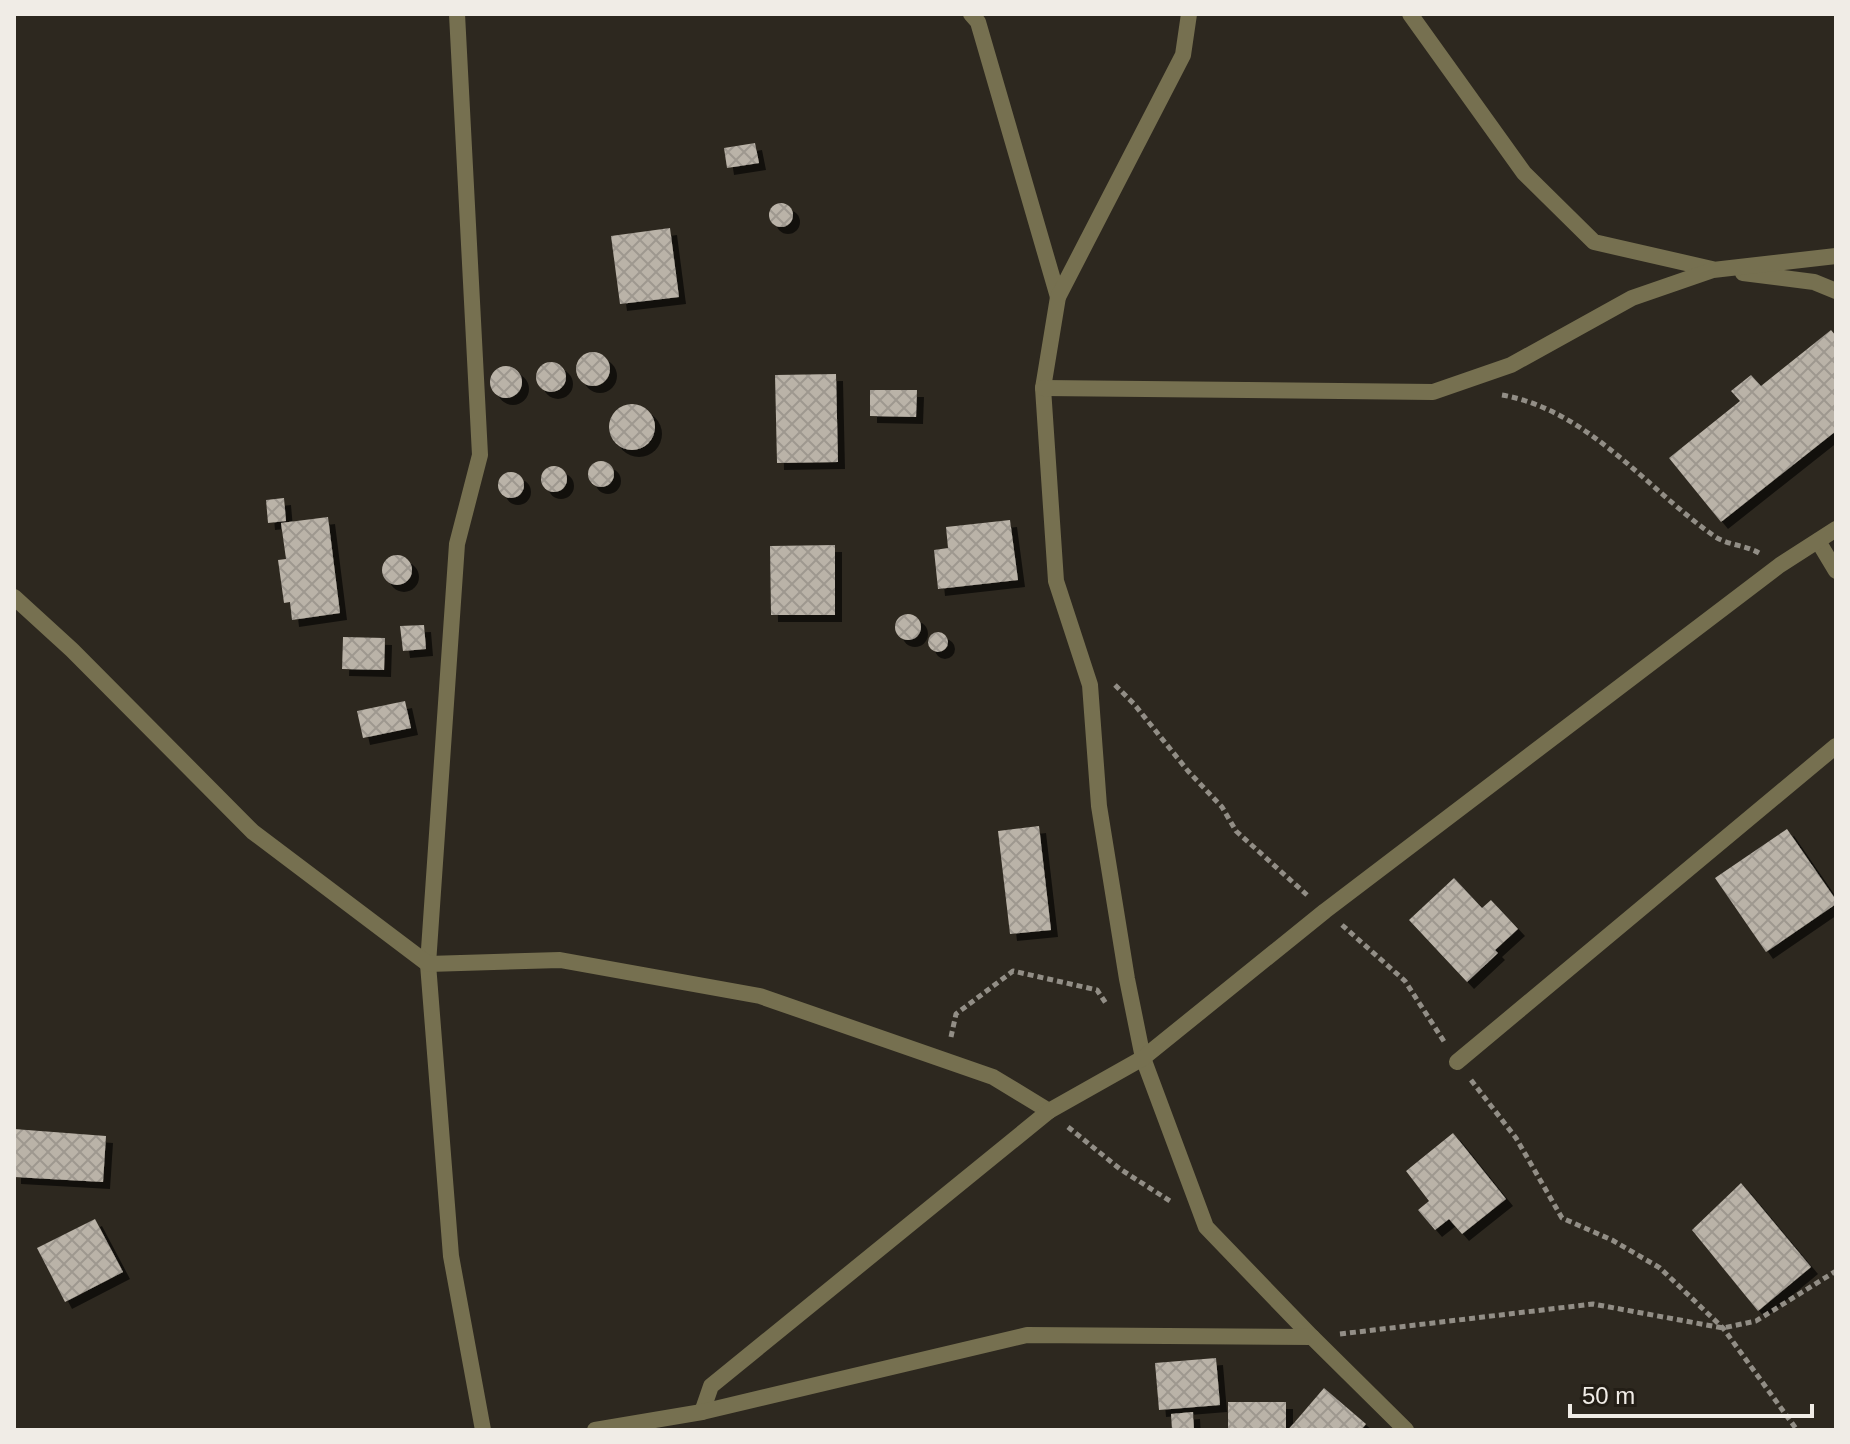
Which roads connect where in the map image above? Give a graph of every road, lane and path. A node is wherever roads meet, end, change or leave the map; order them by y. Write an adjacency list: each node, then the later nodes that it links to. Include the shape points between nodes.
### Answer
1 (457, 14): 17 (street, via 480,455 457,544)
2 (971, 14): 8 (street, via 978,22)
3 (1189, 14): 8 (street, via 1183,55)
4 (1410, 14): 6 (street, via 1524,173 1594,242)
5 (1836, 256): 6 (street)
6 (1713, 270): 7 (street, via 1814,282); 9 (street, via 1632,298 1511,365 1433,392)
7 (1836, 291)
8 (1058, 297): 9 (street)
9 (1043, 388): 19 (street, via 1056,581 1090,685 1099,806)
10 (1494, 394): 13 (path, via 1555,414 1613,452 1718,538)
11 (1836, 529): 12 (street)
12 (1818, 541): 13 (street); 14 (street)
13 (1780, 565): 19 (street, via 1325,911)
14 (1836, 571)
15 (14, 597): 17 (street, via 253,832)
16 (1836, 746): 21 (street)
17 (428, 964): 20 (street, via 560,960 760,996); 27 (street, via 451,1256)
18 (1112, 1013): 20 (path, via 1097,990 1013,971 956,1014)
19 (1143, 1058): 22 (street); 23 (street)
20 (947, 1059): 22 (street, via 993,1077)
21 (1457, 1062)
22 (1049, 1111): 23 (path, via 1120,1169); 26 (street, via 711,1386)
23 (1206, 1227): 25 (street)
24 (1836, 1271): 25 (path, via 1756,1321 1723,1328 1593,1304)
25 (1312, 1337): 26 (street, via 1027,1335); 29 (street)
26 (702, 1412): 28 (street)
27 (483, 1430)
28 (595, 1430)
29 (1406, 1430)

